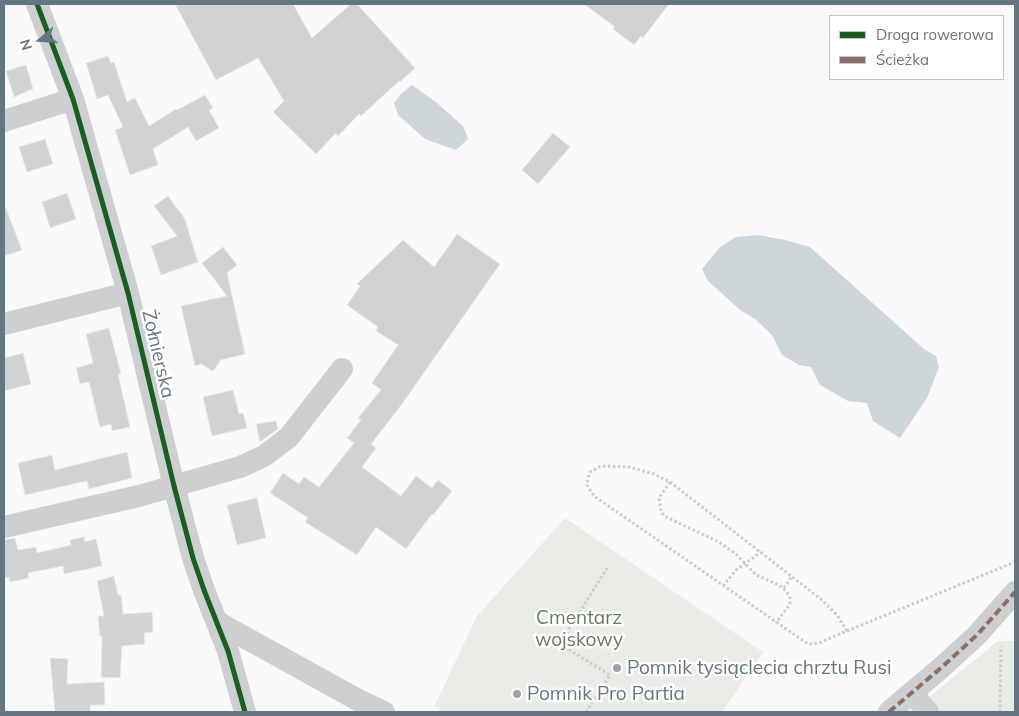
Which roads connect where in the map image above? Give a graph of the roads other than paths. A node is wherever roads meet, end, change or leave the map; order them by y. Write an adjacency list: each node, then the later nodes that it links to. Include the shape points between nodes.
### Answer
1 (37, 4): 2 (street, Żołnierska)
2 (73, 99): 3 (street); 4 (street, Żołnierska)
3 (4, 121)
4 (128, 293): 5 (street); 7 (street, Żołnierska)
5 (4, 324)
6 (342, 369): 7 (street, via 288,438 264,456 240,467)
7 (174, 486): 8 (street); 10 (street, Żołnierska, via 204,590)
8 (4, 528)
9 (1015, 592): 11 (street, via 977,635)
10 (217, 622): 12 (street); 13 (street, Żołnierska)
11 (912, 693): 15 (street); 16 (street)
12 (359, 706): 14 (street)
13 (245, 712)
14 (384, 712)
15 (889, 712)
16 (928, 712)

